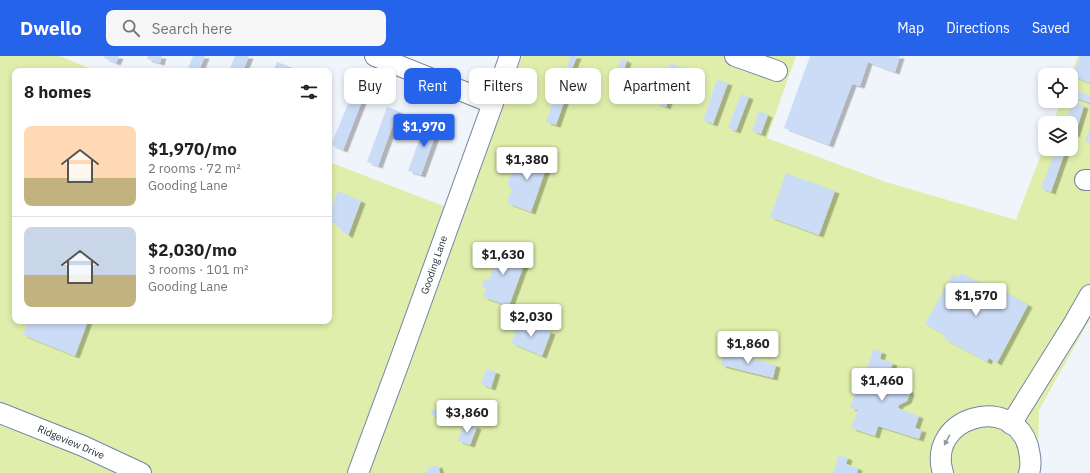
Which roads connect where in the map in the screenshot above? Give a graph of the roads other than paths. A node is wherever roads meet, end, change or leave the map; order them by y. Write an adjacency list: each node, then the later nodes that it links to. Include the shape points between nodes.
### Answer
1 (375, 56): 6 (street)
2 (510, 56): 4 (street, Gooding Lane)
3 (735, 56): 5 (street)
4 (505, 68)
5 (777, 71)
6 (469, 94)
7 (492, 104): 12 (street, Gooding Lane)
8 (1090, 295): 10 (street)
9 (0, 413): 11 (street, Ridgeview Drive, via 83,446)
10 (1011, 424): 13 (street, one-way to 13, via 1003,419 988,416 972,418 958,425 948,436 942,451); 14 (street, via 1026,440 1030,455)
11 (141, 473)
12 (358, 473)
13 (943, 473)
14 (1029, 473)

